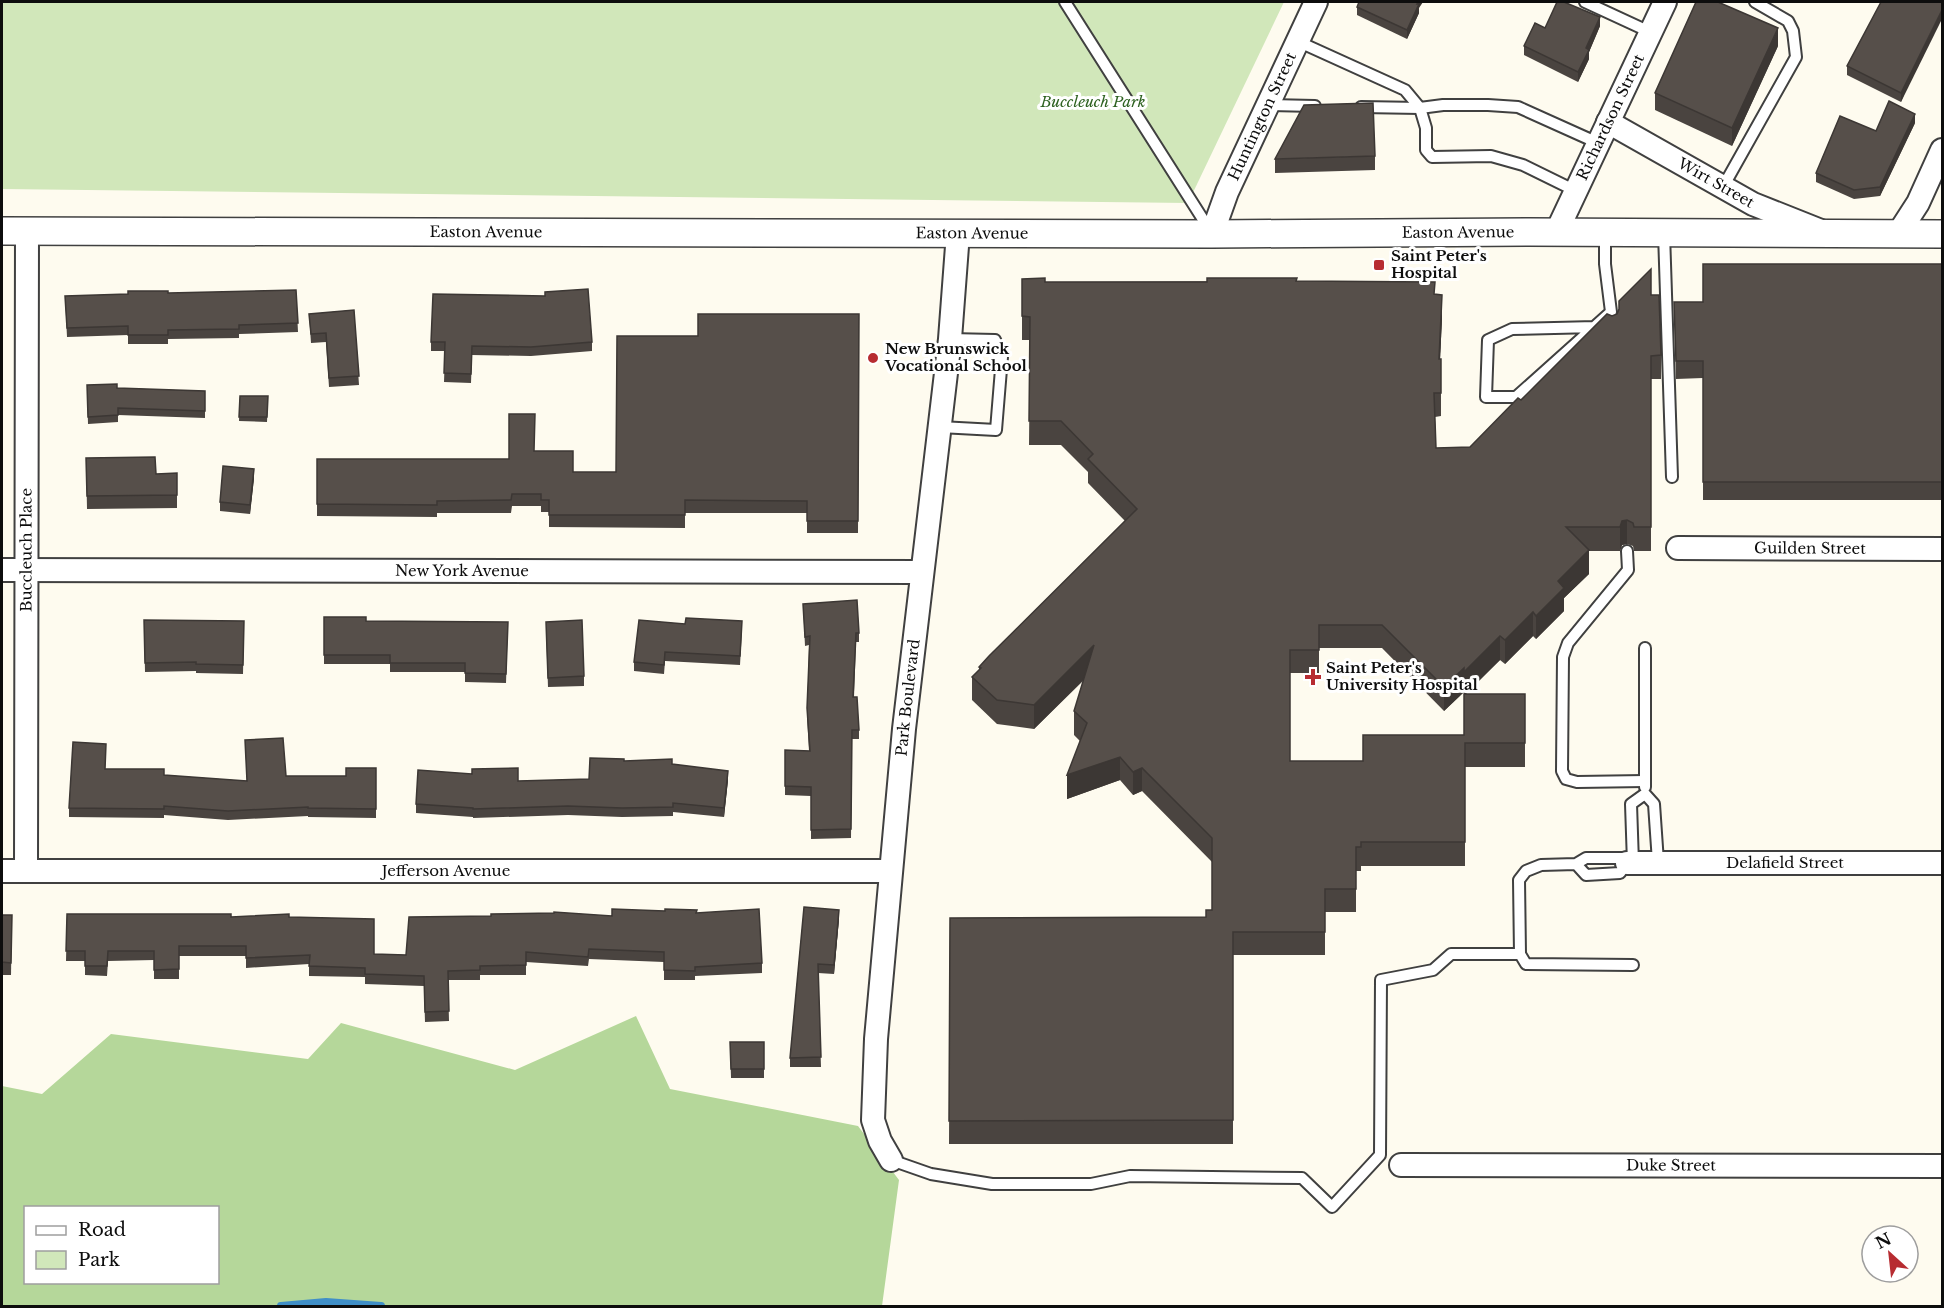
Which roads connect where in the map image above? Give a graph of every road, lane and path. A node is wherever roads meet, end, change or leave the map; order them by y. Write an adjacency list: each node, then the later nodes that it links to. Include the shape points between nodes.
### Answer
1 (1065, 2): 22 (lane)
2 (1316, 2): 7 (street, Huntington Street)
3 (1585, 2): 6 (lane)
4 (1665, 2): 6 (street, Richardson Street)
5 (1755, 2): 15 (lane, via 1788,21 1796,57)
6 (1650, 32): 12 (street, Richardson Street)
7 (1297, 41): 8 (street, Huntington Street); 11 (lane, via 1406,90)
8 (1267, 105): 9 (lane); 22 (street, Huntington Street)
9 (1331, 107)
10 (1354, 107): 11 (lane)
11 (1420, 108): 13 (lane, via 1518,107); 16 (lane, via 1426,128 1426,150 1432,157 1491,156 1523,165)
12 (1608, 122): 13 (street, Richardson Street); 15 (street, Wirt Street)
13 (1598, 143): 16 (street, Richardson Street)
14 (1942, 150): 24 (street, via 1918,203)
15 (1723, 188): 23 (street, Wirt Street)
16 (1576, 191): 19 (street, Richardson Street)
17 (14, 231): 18 (street, Easton Avenue); 34 (street, Buccleuch Place)
18 (958, 233): 22 (street, Easton Avenue); 27 (street, Park Boulevard)
19 (1556, 233): 20 (street, Easton Avenue); 22 (street, Easton Avenue)
20 (1605, 233): 21 (street, Easton Avenue); 26 (lane, via 1611,317)
21 (1664, 233): 23 (street, Easton Avenue); 29 (lane)
22 (1212, 234)
23 (1828, 234): 24 (street, Easton Avenue)
24 (1898, 234): 25 (street, Easton Avenue)
25 (1942, 234)
26 (1595, 327): 26 (lane, via 1516,397 1486,397 1488,340 1512,329)
27 (950, 339): 28 (street, Park Boulevard); 28 (lane, via 995,340 1002,357 996,430)
28 (939, 427): 35 (street, Park Boulevard)
29 (1672, 477)
30 (1678, 548): 31 (street, Guilden Street)
31 (1942, 549)
32 (1627, 551): 37 (lane, via 1628,570 1568,643 1563,657 1562,771 1566,779 1577,782)
33 (2, 570): 34 (street, New York Avenue)
34 (27, 570): 35 (street, New York Avenue); 44 (street, Buccleuch Place)
35 (922, 572): 45 (street, Park Boulevard)
36 (1645, 648): 37 (lane)
37 (1645, 781): 38 (lane)
38 (1645, 794): 39 (lane, via 1654,804); 40 (lane, via 1631,804)
39 (1658, 862): 40 (street, Delafield Street); 41 (street, Delafield Street)
40 (1630, 863): 42 (lane, via 1622,858 1586,858); 42 (lane, via 1620,873 1586,875)
41 (1942, 863)
42 (1576, 864): 46 (lane, via 1541,865 1526,871 1519,880)
43 (2, 871): 44 (street, Jefferson Avenue)
44 (26, 871): 45 (street, Jefferson Avenue)
45 (890, 871): 49 (street, Park Boulevard, via 873,1120)
46 (1520, 954): 47 (lane, via 1526,964); 48 (lane, via 1451,954 1433,970 1381,980)
47 (1633, 965)
48 (1380, 1155): 49 (lane, via 1332,1206 1302,1178 1130,1176 1091,1184 992,1184 931,1174); 50 (lane)
49 (891, 1160)
50 (1401, 1165): 51 (street, Duke Street)
51 (1942, 1166)

